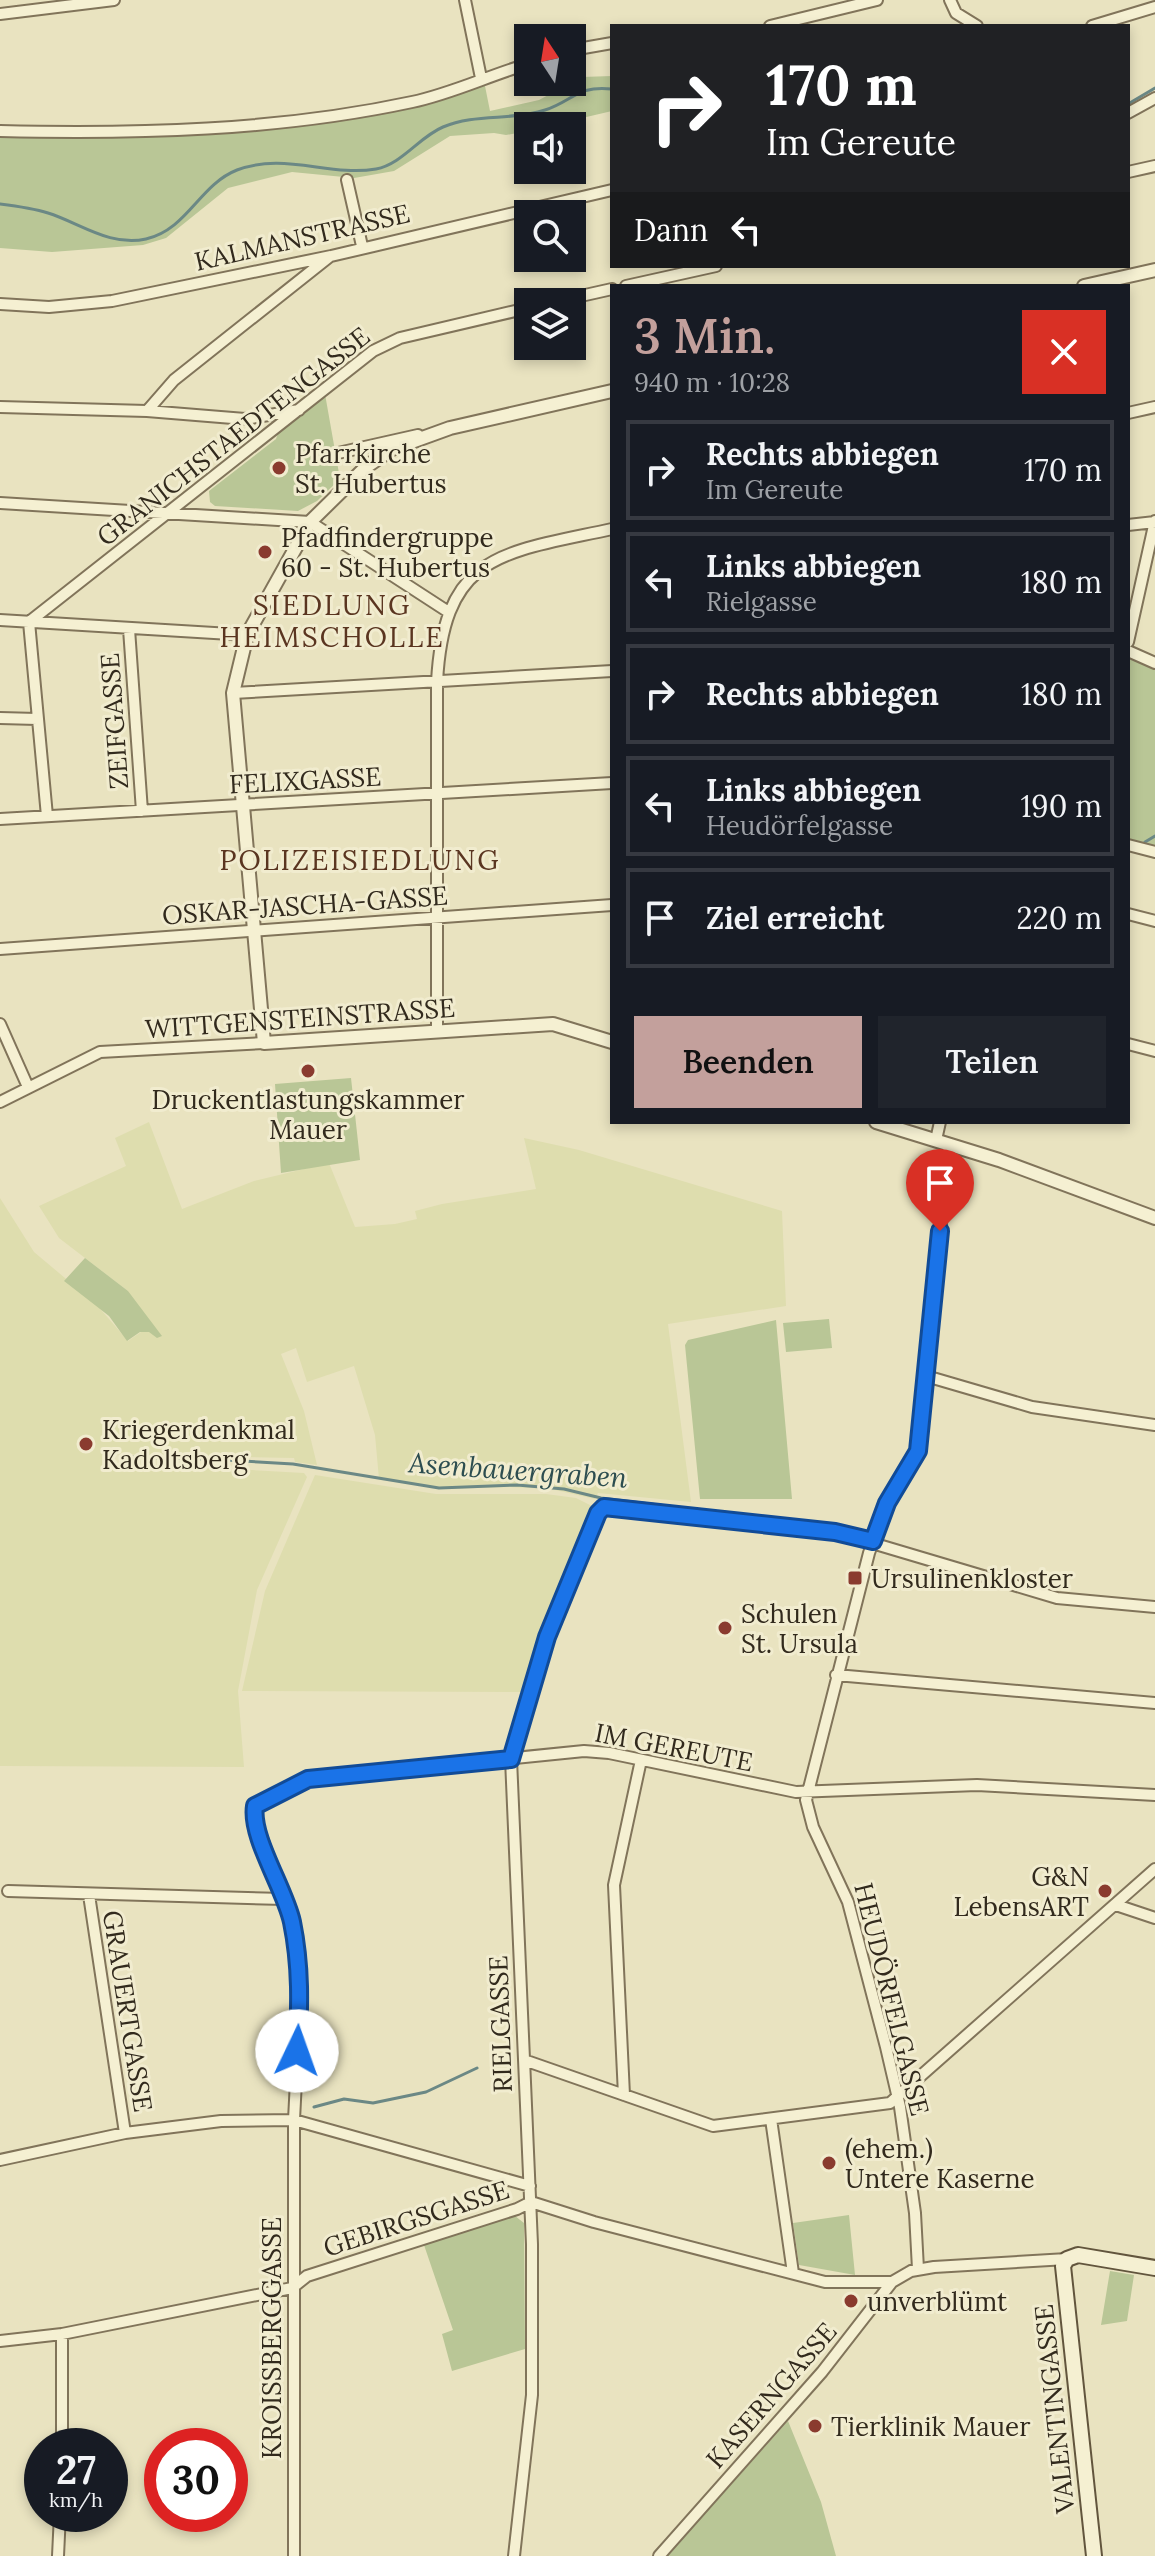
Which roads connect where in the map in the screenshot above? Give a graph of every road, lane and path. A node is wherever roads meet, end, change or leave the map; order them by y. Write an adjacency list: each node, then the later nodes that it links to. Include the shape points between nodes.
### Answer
1 (114, 0): 6 (street)
2 (465, 0): 13 (street)
3 (877, 0): 7 (street)
4 (950, 0): 8 (street, via 956,13)
5 (1155, 7): 9 (street)
6 (0, 14)
7 (778, 24)
8 (974, 24)
9 (1099, 24)
10 (610, 43): 11 (street)
11 (586, 48)
12 (514, 68): 13 (street)
13 (481, 78): 16 (street, via 417,101 222,128)
14 (1155, 98): 15 (street)
15 (1130, 112)
16 (0, 131)
17 (1155, 166): 18 (street)
18 (1130, 172)
19 (347, 180): 21 (street)
20 (610, 190): 21 (street, KALMANSTRASSE)
21 (362, 246): 22 (street, KALMANSTRASSE)
22 (331, 256): 29 (street, KALMANSTRASSE, via 112,301 49,307); 35 (street, via 174,380)
23 (707, 268): 25 (street)
24 (1155, 270): 26 (street)
25 (635, 284)
26 (1093, 284)
27 (610, 289): 28 (street)
28 (586, 295)
29 (0, 304)
30 (514, 311): 34 (street, GRANICHSTAEDTENGASSE, via 400,338 373,351)
31 (610, 391): 37 (street)
32 (0, 407): 35 (street)
33 (1155, 407): 36 (street)
34 (301, 409): 35 (street, via 245,419); 40 (street, GRANICHSTAEDTENGASSE)
35 (147, 411)
36 (1130, 413)
37 (450, 428): 38 (street); 42 (street, via 403,444 366,467)
38 (338, 453)
39 (0, 503): 40 (street)
40 (168, 512): 42 (street); 47 (street, GRANICHSTAEDTENGASSE)
41 (1155, 521): 43 (street); 49 (street)
42 (310, 522): 45 (street); 50 (street)
43 (1130, 525)
44 (610, 529): 45 (street, via 497,560 459,590)
45 (447, 611): 54 (street, via 439,638)
46 (0, 620): 47 (street)
47 (29, 622): 48 (street); 57 (street)
48 (129, 629): 50 (street); 61 (street, ZEIFGASSE)
49 (1130, 633)
50 (247, 635): 55 (street)
51 (1130, 652): 52 (street)
52 (1155, 663)
53 (610, 671): 54 (street)
54 (437, 682): 55 (street); 59 (street)
55 (233, 693): 60 (street)
56 (0, 718): 57 (street)
57 (37, 719): 62 (street)
58 (610, 783): 59 (street, FELIXGASSE)
59 (437, 795): 60 (street, FELIXGASSE); 68 (street)
60 (241, 805): 61 (street, FELIXGASSE); 70 (street)
61 (142, 811): 62 (street, FELIXGASSE)
62 (47, 816): 63 (street, FELIXGASSE)
63 (0, 819)
64 (1130, 846): 65 (street)
65 (1155, 852)
66 (610, 905): 68 (street, OSKAR-JASCHA-GASSE)
67 (1130, 915): 69 (street)
68 (438, 918): 70 (street, OSKAR-JASCHA-GASSE); 73 (street)
69 (1155, 921)
70 (253, 930): 71 (street, OSKAR-JASCHA-GASSE); 75 (street)
71 (0, 949)
72 (0, 1024): 78 (street)
73 (437, 1032): 74 (street, WITTGENSTEINSTRASSE, via 553,1024); 75 (street, WITTGENSTEINSTRASSE)
74 (610, 1041)
75 (264, 1043): 78 (street, WITTGENSTEINSTRASSE, via 100,1052)
76 (1130, 1045): 77 (street)
77 (1155, 1051)
78 (28, 1087): 79 (street, WITTGENSTEINSTRASSE)
79 (0, 1102)
80 (883, 1124): 82 (street)
81 (940, 1124): 82 (street, HEUDÖRFELGASSE)
82 (943, 1142): 83 (street); 84 (street, HEUDÖRFELGASSE)
83 (1155, 1218)
84 (926, 1376): 85 (street, via 1032,1407); 86 (street, HEUDÖRFELGASSE, via 916,1457 887,1503)
85 (1155, 1425)
86 (873, 1541): 87 (street, via 1057,1598); 88 (street, HEUDÖRFELGASSE); 90 (street, RIELGASSE, via 835,1532 604,1507 547,1637)
87 (1155, 1607)
88 (836, 1675): 89 (street); 92 (street, HEUDÖRFELGASSE)
89 (1155, 1703)
90 (511, 1759): 91 (street, IM GEREUTE, via 595,1751); 94 (street, IM GEREUTE, via 308,1779); 101 (street, RIELGASSE)
91 (641, 1760): 92 (street, IM GEREUTE, via 763,1787); 102 (street, via 614,1885)
92 (807, 1791): 93 (street, IM GEREUTE, via 977,1785); 103 (street, HEUDÖRFELGASSE, via 813,1827 848,1902)
93 (1155, 1795)
94 (254, 1808): 98 (street, KROISSBERGGASSE)
95 (1155, 1869): 99 (street)
96 (8, 1891): 97 (street)
97 (89, 1895): 98 (street); 106 (street, GRAUERTGASSE)
98 (284, 1899): 105 (street, KROISSBERGGASSE, via 301,1982)
99 (1116, 1905): 100 (street); 103 (street)
100 (1155, 1918)
101 (524, 2060): 102 (street); 108 (street, RIELGASSE)
102 (624, 2095): 104 (street, via 713,2126)
103 (897, 2097): 104 (street, via 890,2103); 112 (street, HEUDÖRFELGASSE, via 919,2243)
104 (771, 2119): 113 (street)
105 (294, 2120): 106 (street, via 221,2121); 108 (street); 115 (street, KROISSBERGGASSE)
106 (125, 2133): 107 (street)
107 (0, 2160)
108 (530, 2186): 109 (street, RIELGASSE)
109 (531, 2202): 113 (street, GEBIRGSGASSE); 115 (street, GEBIRGSGASSE, via 307,2276); 122 (street, RIELGASSE, via 532,2395)
110 (1067, 2259): 111 (main road, via 1078,2255); 112 (street); 124 (main road, VALENTINGASSE, via 1062,2269)
111 (1155, 2268)
112 (918, 2269): 114 (street, KASERNGASSE)
113 (793, 2273): 114 (street, GEBIRGSGASSE, via 841,2284)
114 (892, 2282): 123 (street, KASERNGASSE, via 822,2372)
115 (292, 2288): 116 (street, GEBIRGSGASSE); 121 (street, KROISSBERGGASSE)
116 (62, 2334): 117 (street, GEBIRGSGASSE); 118 (street)
117 (0, 2341)
118 (62, 2428)
119 (59, 2532): 120 (street)
120 (58, 2556)
121 (294, 2556)
122 (514, 2556)
123 (659, 2556)
124 (1094, 2556)

